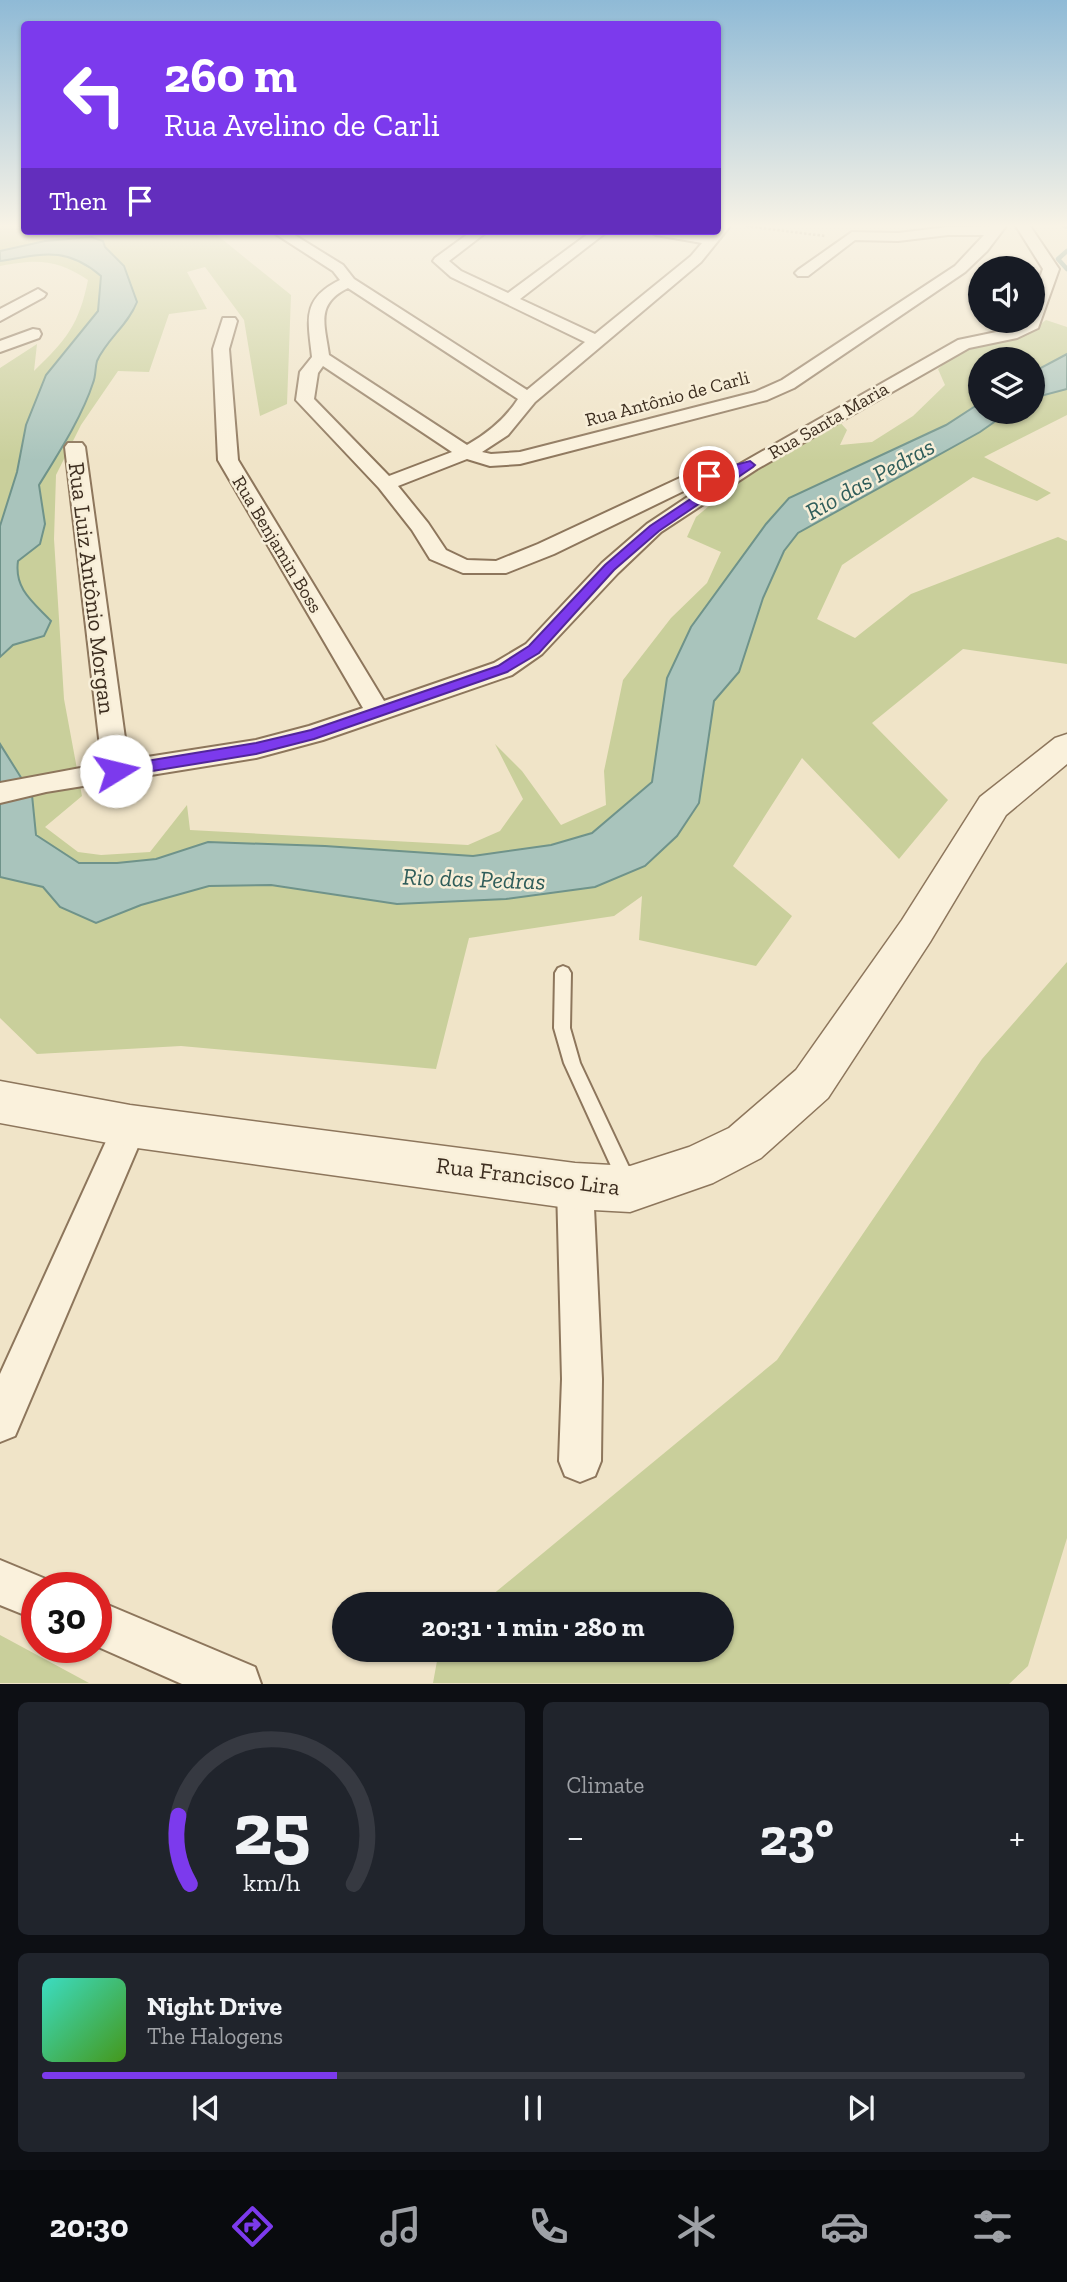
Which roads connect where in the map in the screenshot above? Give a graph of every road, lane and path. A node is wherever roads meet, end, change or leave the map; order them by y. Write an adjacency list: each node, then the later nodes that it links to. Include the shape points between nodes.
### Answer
1 (20, 305): 8 (street)
2 (319, 305): 13 (street)
3 (384, 305): 14 (street)
4 (519, 305): 11 (street)
5 (640, 305): 11 (street)
6 (907, 305): 16 (street, Rua Antônio de Carli, via 788,384 761,396 520,458 490,460)
7 (1039, 305): 17 (street, Rua Santa Maria, via 1032,325 964,344)
8 (0, 316)
9 (229, 321): 19 (street, Rua Benjamin Boss, via 221,349 228,460)
10 (33, 334): 12 (street)
11 (595, 341): 14 (street)
12 (0, 347)
13 (321, 357): 16 (street, Rua Antônio de Carli); 18 (street, via 309,372 306,400)
14 (528, 398): 16 (street, via 519,416 490,441)
15 (75, 447): 21 (street, Rua Luiz Antônio Morgan)
16 (466, 453): 18 (street)
17 (750, 465): 18 (street, via 689,481 546,550 498,568 463,566 438,554); 19 (street, Rua Santa Maria, via 654,528 534,649 503,669)
18 (386, 484)
19 (379, 713): 21 (street, Rua Santa Maria, via 256,749)
20 (1067, 746): 27 (street, Rua Francisco Lira, via 993,806 916,931 812,1084 745,1143 697,1167)
21 (116, 771): 22 (street, Rua Santa Maria)
22 (0, 793)
23 (563, 973): 27 (lane, via 562,1028 572,1063)
24 (0, 1102): 25 (street, Rua Francisco Lira)
25 (130, 1126): 26 (street, Rua Francisco Lira); 28 (street)
26 (575, 1186): 27 (street, Rua Francisco Lira); 29 (street)
27 (630, 1189)
28 (0, 1421)
29 (580, 1461)
30 (0, 1582): 31 (street)
31 (21, 1591)
32 (112, 1630): 33 (street)
33 (238, 1684)

